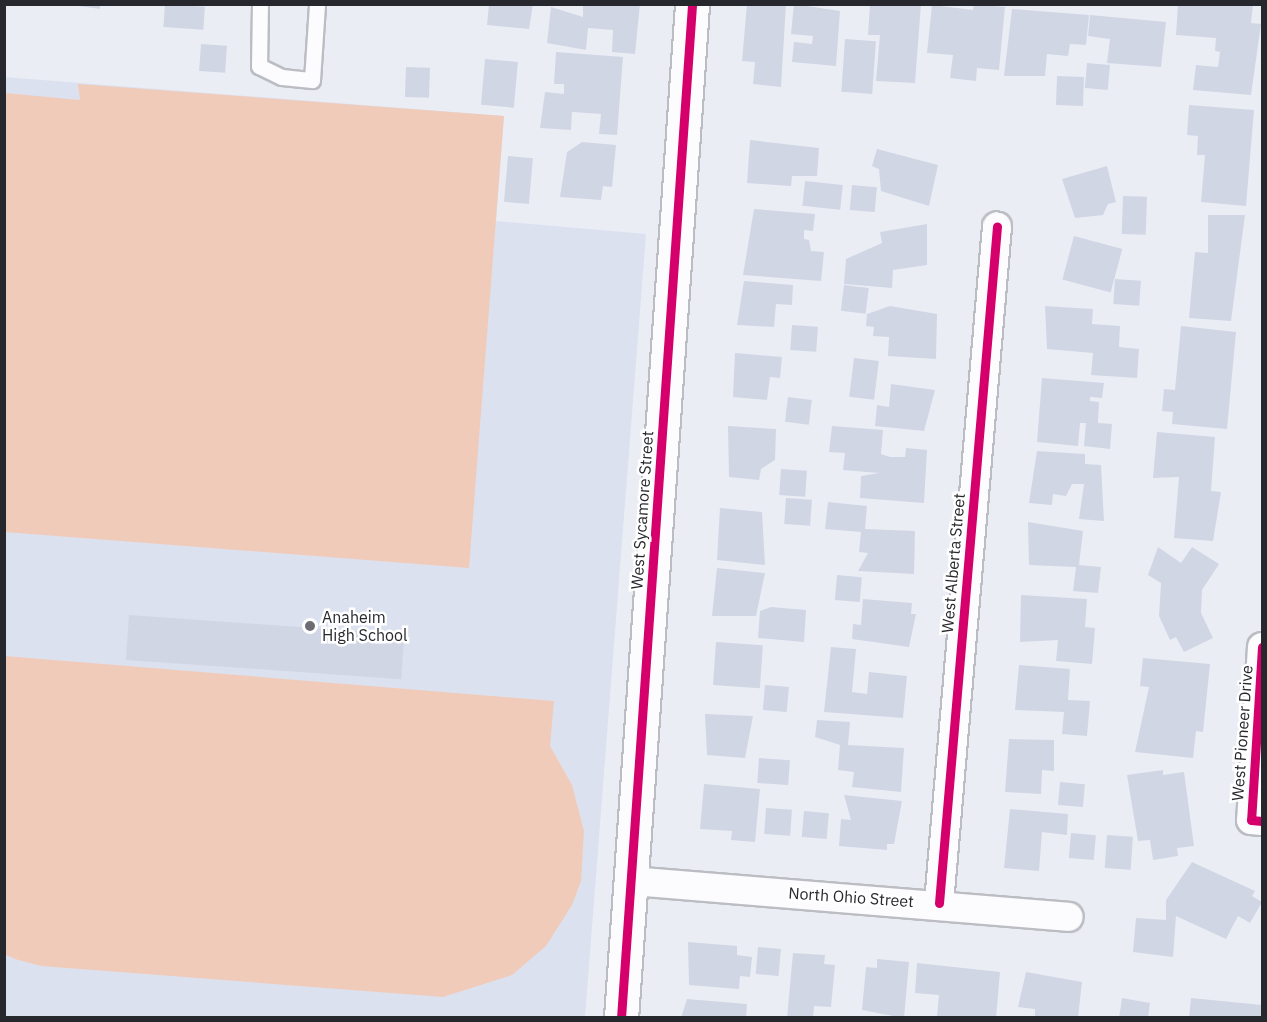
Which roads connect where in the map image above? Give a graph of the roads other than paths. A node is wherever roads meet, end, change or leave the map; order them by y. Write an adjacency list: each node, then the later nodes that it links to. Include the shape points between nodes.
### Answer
1 (260, 4): 2 (lane, via 259,66 282,77 312,80)
2 (317, 4)
3 (692, 4): 7 (street, West Sycamore Street)
4 (997, 226): 8 (street, West Alberta Street)
5 (1263, 647): 6 (street, West Pioneer Drive)
6 (1257, 821)
7 (632, 881): 8 (street, North Ohio Street); 10 (street, West Sycamore Street)
8 (939, 903): 9 (street, North Ohio Street)
9 (1069, 917)
10 (621, 1017)

